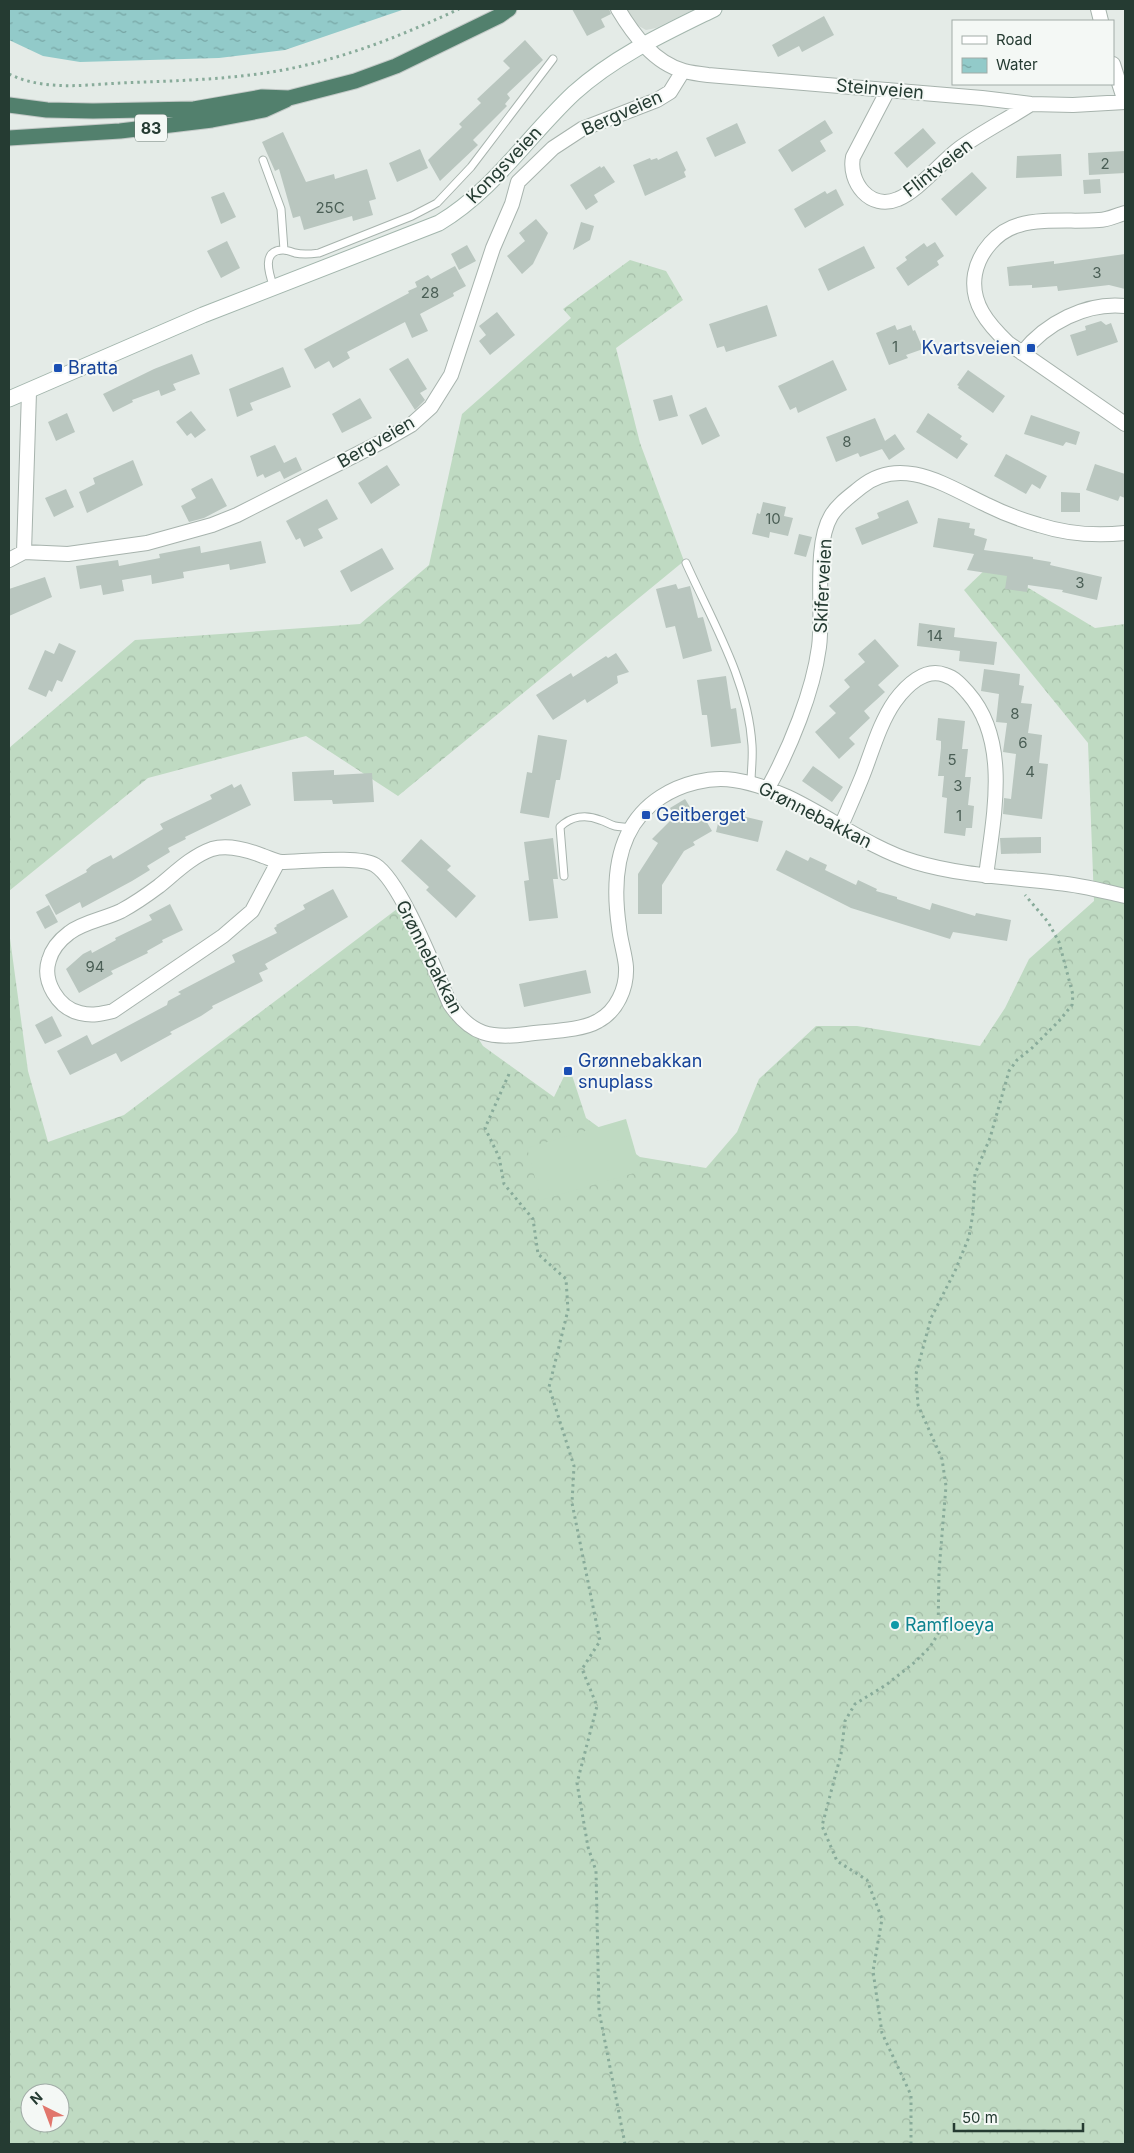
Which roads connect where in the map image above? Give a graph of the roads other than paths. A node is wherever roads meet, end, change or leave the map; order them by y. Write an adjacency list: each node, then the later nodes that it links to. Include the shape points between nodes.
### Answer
1 (509, 9): 9 (highway, 83, via 396,66 355,81)
2 (618, 9): 4 (street, Steinveien)
3 (714, 9): 4 (main road, Kongsveien)
4 (642, 45): 7 (street, Steinveien); 17 (main road, Kongsveien, via 610,64 578,90 489,184 455,214)
5 (552, 59): 16 (lane, Kongsveien, via 472,167 437,203 319,253)
6 (1114, 67): 10 (street)
7 (683, 71): 8 (street, Steinveien); 24 (street, Bergveien, via 670,92 582,129 552,148 518,182 451,375 431,407 410,425 212,525 147,543 68,554)
8 (888, 90): 11 (street, Steinveien); 11 (street, Flintveien, via 853,157 851,167 854,179 866,195 876,200 897,200 910,192 961,147)
9 (289, 98): 12 (highway, 83, via 262,97 194,108 94,111); 13 (highway, 83, via 264,110 212,120 120,131)
10 (1125, 102): 11 (street, Steinveien)
11 (1031, 104)
12 (9, 105)
13 (9, 138)
14 (263, 160): 16 (lane, via 281,209)
15 (1125, 213): 19 (street, via 1102,220 1018,225 993,241 982,253 974,281 977,304 995,331)
16 (284, 250): 17 (lane, via 271,256 267,265)
17 (274, 288): 20 (main road, Kongsveien, via 203,315)
18 (1125, 306): 19 (street, via 1093,308 1050,326)
19 (1022, 353): 22 (street)
20 (29, 392): 21 (main road, Kongsveien); 24 (street)
21 (9, 399)
22 (1125, 424)
23 (1125, 533): 28 (street, Skiferveien, via 1085,534 1041,526 989,506 928,476 892,474 864,485 839,506 826,528 822,547 819,647 813,674 791,742)
24 (24, 552): 25 (street)
25 (9, 560)
26 (686, 563): 27 (lane, via 736,672 752,744)
27 (751, 783): 28 (street, Grønnebakkan); 30 (street, Grønnebakkan, via 731,779 685,784 643,810)
28 (768, 788): 29 (street, Grønnebakkan)
29 (841, 826): 33 (street, Grønnebakkan, via 915,862 957,873); 33 (street, via 879,732 896,700 916,679 934,672 952,677 972,698 987,728 992,747 994,799)
30 (631, 828): 31 (street, Grønnebakkan, via 621,848 616,877 619,927 626,967 621,996 612,1010 589,1025 517,1036 493,1036 472,1029 459,1019 401,900 387,876 374,864 358,861); 32 (lane, via 587,817 572,817 564,822 560,827)
31 (278, 862): 31 (street, Grønnebakkan, via 233,847 212,849 120,911 70,932 57,944 48,960 51,989 63,1004 78,1013 96,1015 113,1011 223,936 252,910)
32 (564, 876)
33 (986, 876): 34 (street, Grønnebakkan, via 1060,883)
34 (1125, 896)

